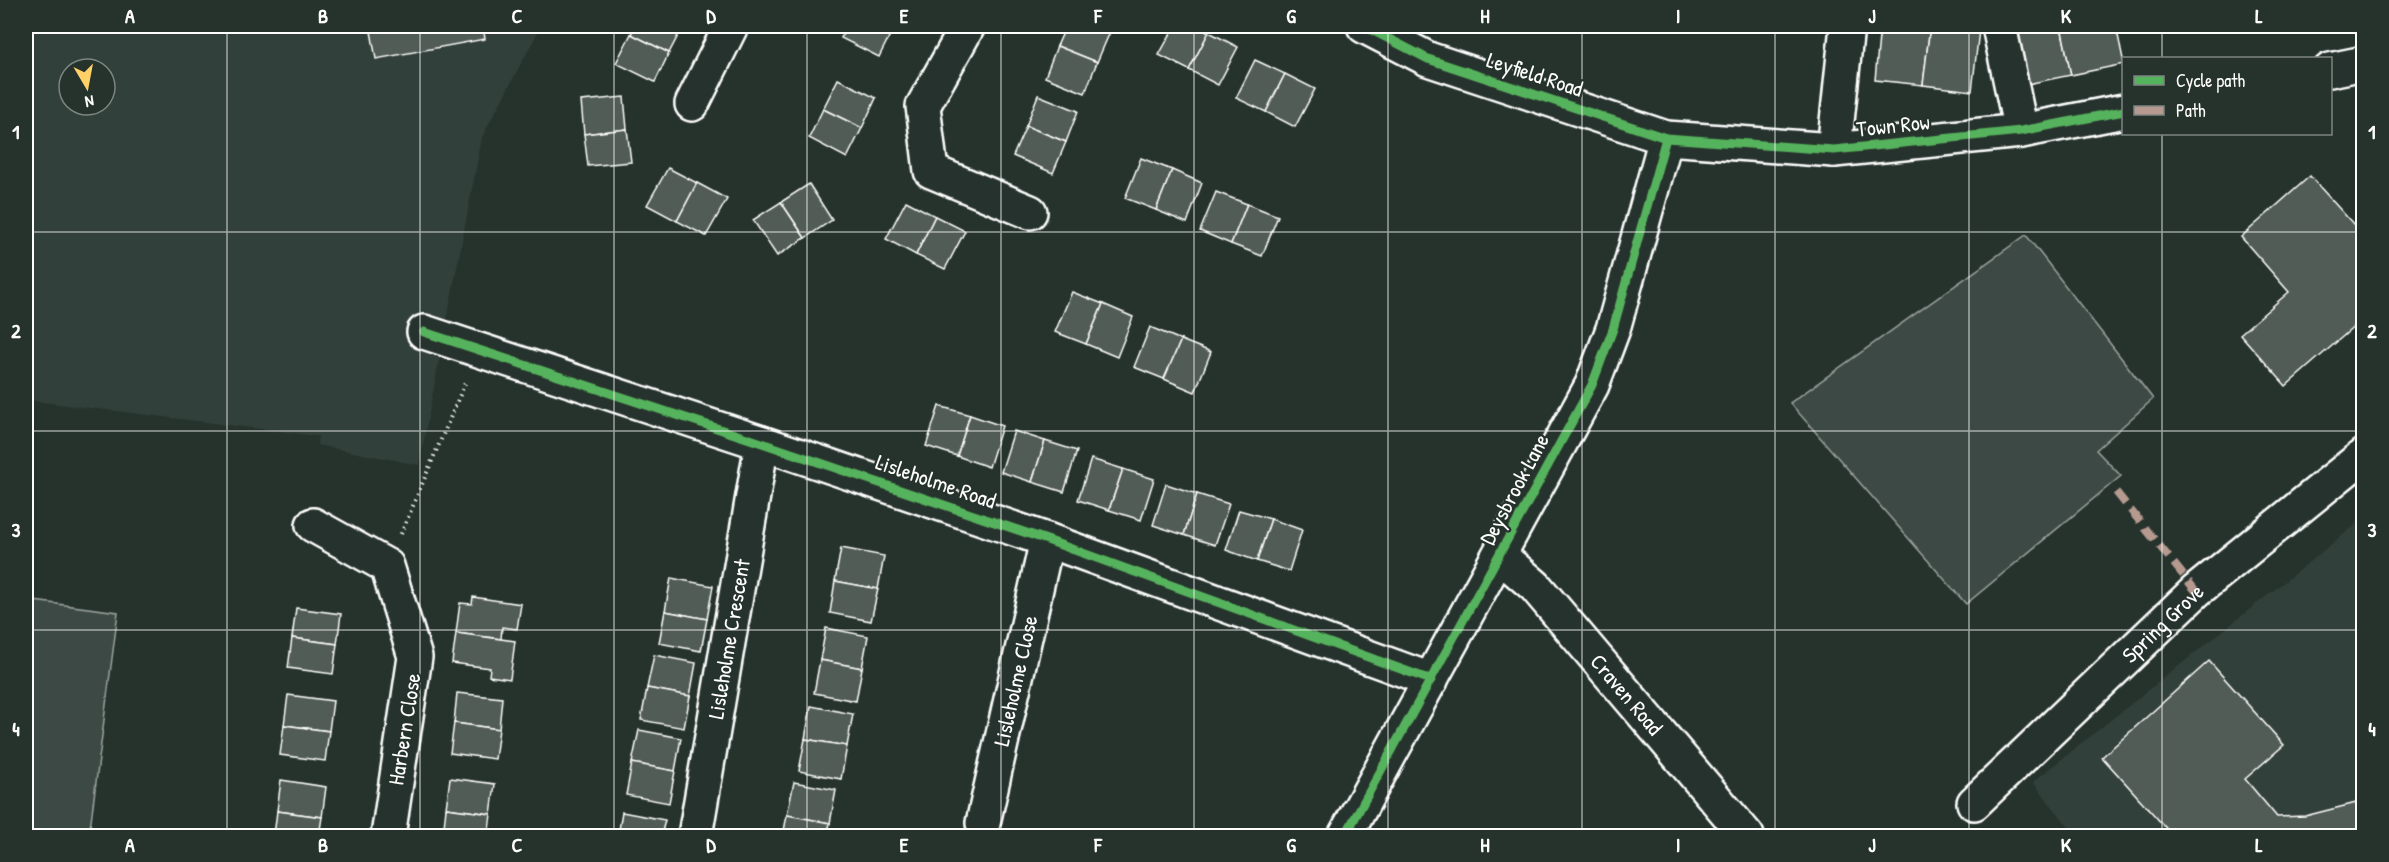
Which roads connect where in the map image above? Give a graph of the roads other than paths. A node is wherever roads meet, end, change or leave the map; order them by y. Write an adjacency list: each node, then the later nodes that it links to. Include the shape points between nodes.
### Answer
1 (731, 26): 8 (street)
2 (968, 26): 13 (street, via 923,106 931,171)
3 (1364, 26): 11 (street, Leyfield Road, via 1428,59)
4 (1847, 26): 12 (street)
5 (1999, 26): 10 (street)
6 (2364, 63): 7 (street)
7 (2332, 69)
8 (692, 104)
9 (2122, 111): 10 (street, Town Row)
10 (2021, 131): 12 (street, Town Row)
11 (1666, 138): 12 (street, Town Row); 19 (street, Deysbrook Lane, via 1613,329 1592,385)
12 (1834, 150)
13 (1030, 212)
14 (424, 332): 15 (street, Lisleholme Road)
15 (762, 442): 18 (street, Lisleholme Road); 24 (street, Lisleholme Crescent)
16 (2364, 455): 21 (street, Spring Grove, via 2196,591)
17 (313, 525): 23 (street, Harbern Close, via 387,566 415,657)
18 (1047, 540): 20 (street, Lisleholme Road); 22 (street, Lisleholme Close)
19 (1500, 556): 20 (street, Deysbrook Lane); 26 (street, Craven Road, via 1535,585)
20 (1431, 680): 25 (street, Deysbrook Lane)
21 (1974, 803)
22 (983, 823)
23 (388, 837)
24 (695, 837)
25 (1345, 837)
26 (1747, 837)

